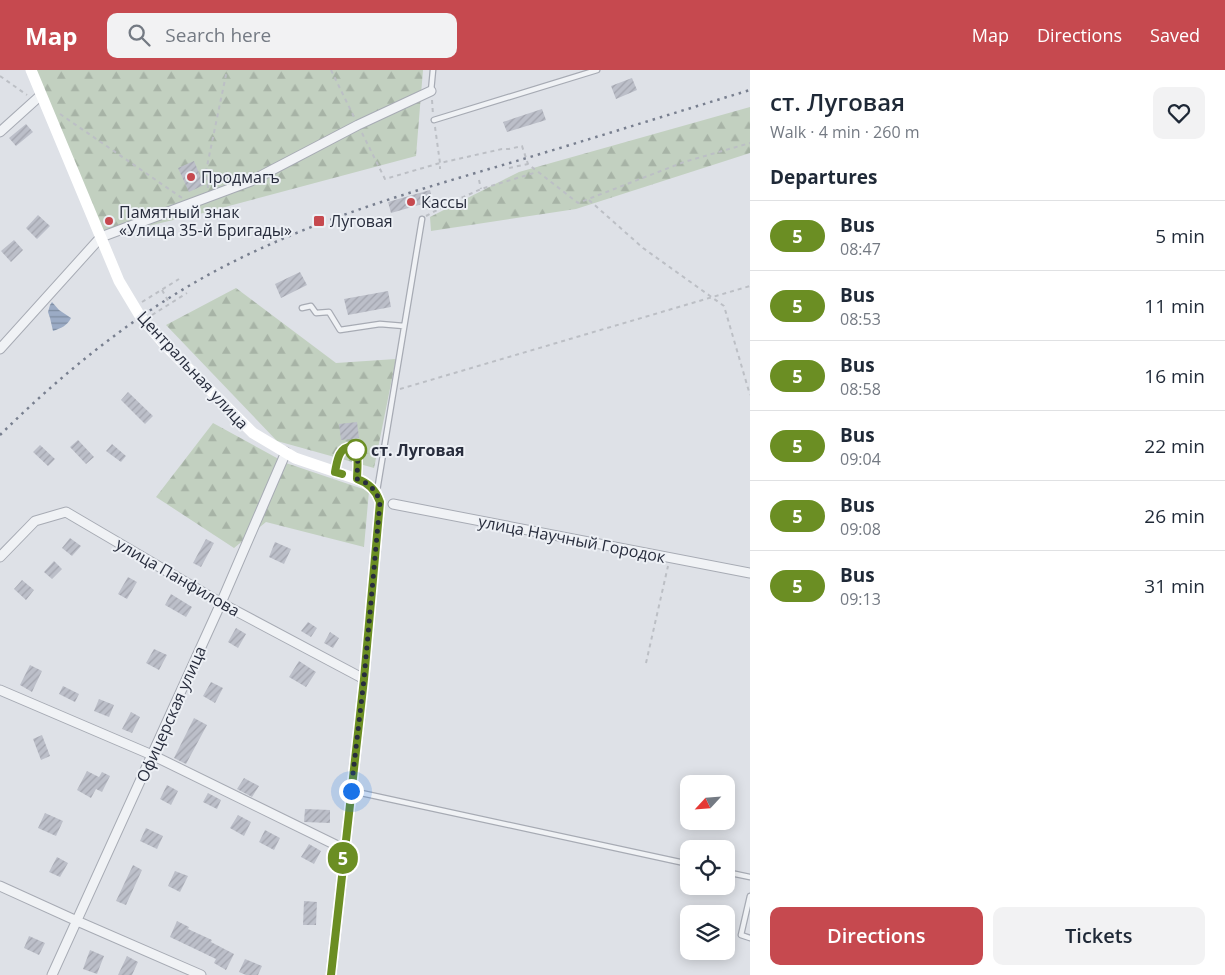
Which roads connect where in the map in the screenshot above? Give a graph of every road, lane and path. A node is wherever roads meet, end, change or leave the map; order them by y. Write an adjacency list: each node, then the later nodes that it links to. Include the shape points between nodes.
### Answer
1 (30, 70): 8 (street, Центральная улица)
2 (227, 70): 23 (path, via 206,170)
3 (331, 70): 11 (path)
4 (433, 70): 7 (lane)
5 (597, 70): 10 (lane)
6 (0, 76): 8 (path)
7 (431, 92): 10 (path); 11 (street)
8 (38, 98): 12 (street); 27 (street, Центральная улица)
9 (60, 114): 25 (path)
10 (434, 120): 16 (path)
11 (358, 125): 16 (path, via 385,179); 23 (street, via 251,181)
12 (0, 132)
13 (750, 143): 24 (path, via 684,162)
14 (509, 149): 15 (path); 16 (path); 17 (path, via 522,146)
15 (503, 152)
16 (440, 163): 19 (path)
17 (528, 164): 18 (path); 20 (path)
18 (509, 168)
19 (440, 169)
20 (537, 172): 22 (path); 24 (path, via 578,203)
21 (479, 180): 22 (path)
22 (481, 190): 26 (path)
23 (209, 196): 25 (street)
24 (588, 200): 32 (path, via 643,248)
25 (190, 204): 27 (street)
26 (422, 219): 37 (lane)
27 (101, 238): 34 (street, Центральная улица); 38 (street)
28 (179, 279): 30 (path)
29 (750, 286): 32 (path)
30 (162, 290): 33 (path); 34 (path)
31 (187, 293): 33 (path)
32 (712, 297): 39 (path); 40 (path, via 724,306)
33 (170, 304): 36 (path)
34 (134, 307): 36 (street, Центральная улица)
35 (302, 308): 37 (lane, via 311,306 316,314 329,312 340,330 380,324)
36 (144, 320): 41 (street, Центральная улица, via 253,433)
37 (404, 326): 39 (lane)
38 (0, 349)
39 (393, 391): 44 (lane)
40 (750, 396)
41 (286, 452): 42 (street, Центральная улица); 49 (street, Офицерская улица)
42 (335, 472): 43 (street, Центральная улица); 43 (lane, via 340,452 352,447 358,454)
43 (357, 479): 44 (street, Центральная улица)
44 (376, 492): 51 (street, via 380,502)
45 (393, 504): 47 (street, улица Научный Городок)
46 (0, 557): 49 (street, улица Панфилова, via 35,521 66,512)
47 (670, 558): 48 (street, улица Научный Городок); 50 (path)
48 (750, 573)
49 (221, 603): 51 (street, улица Панфилова); 53 (street, Офицерская улица)
50 (646, 663)
51 (364, 679): 54 (street)
52 (0, 690): 53 (street)
53 (152, 755): 55 (street); 61 (street, Офицерская улица)
54 (351, 791): 55 (street); 56 (lane)
55 (344, 848): 65 (street)
56 (680, 862)
57 (735, 874): 58 (lane)
58 (750, 877)
59 (0, 886): 61 (street)
60 (750, 896): 62 (lane, via 741,935)
61 (77, 922): 63 (street, Офицерская улица); 64 (street)
62 (750, 938)
63 (52, 975)
64 (201, 975)
65 (331, 975)

